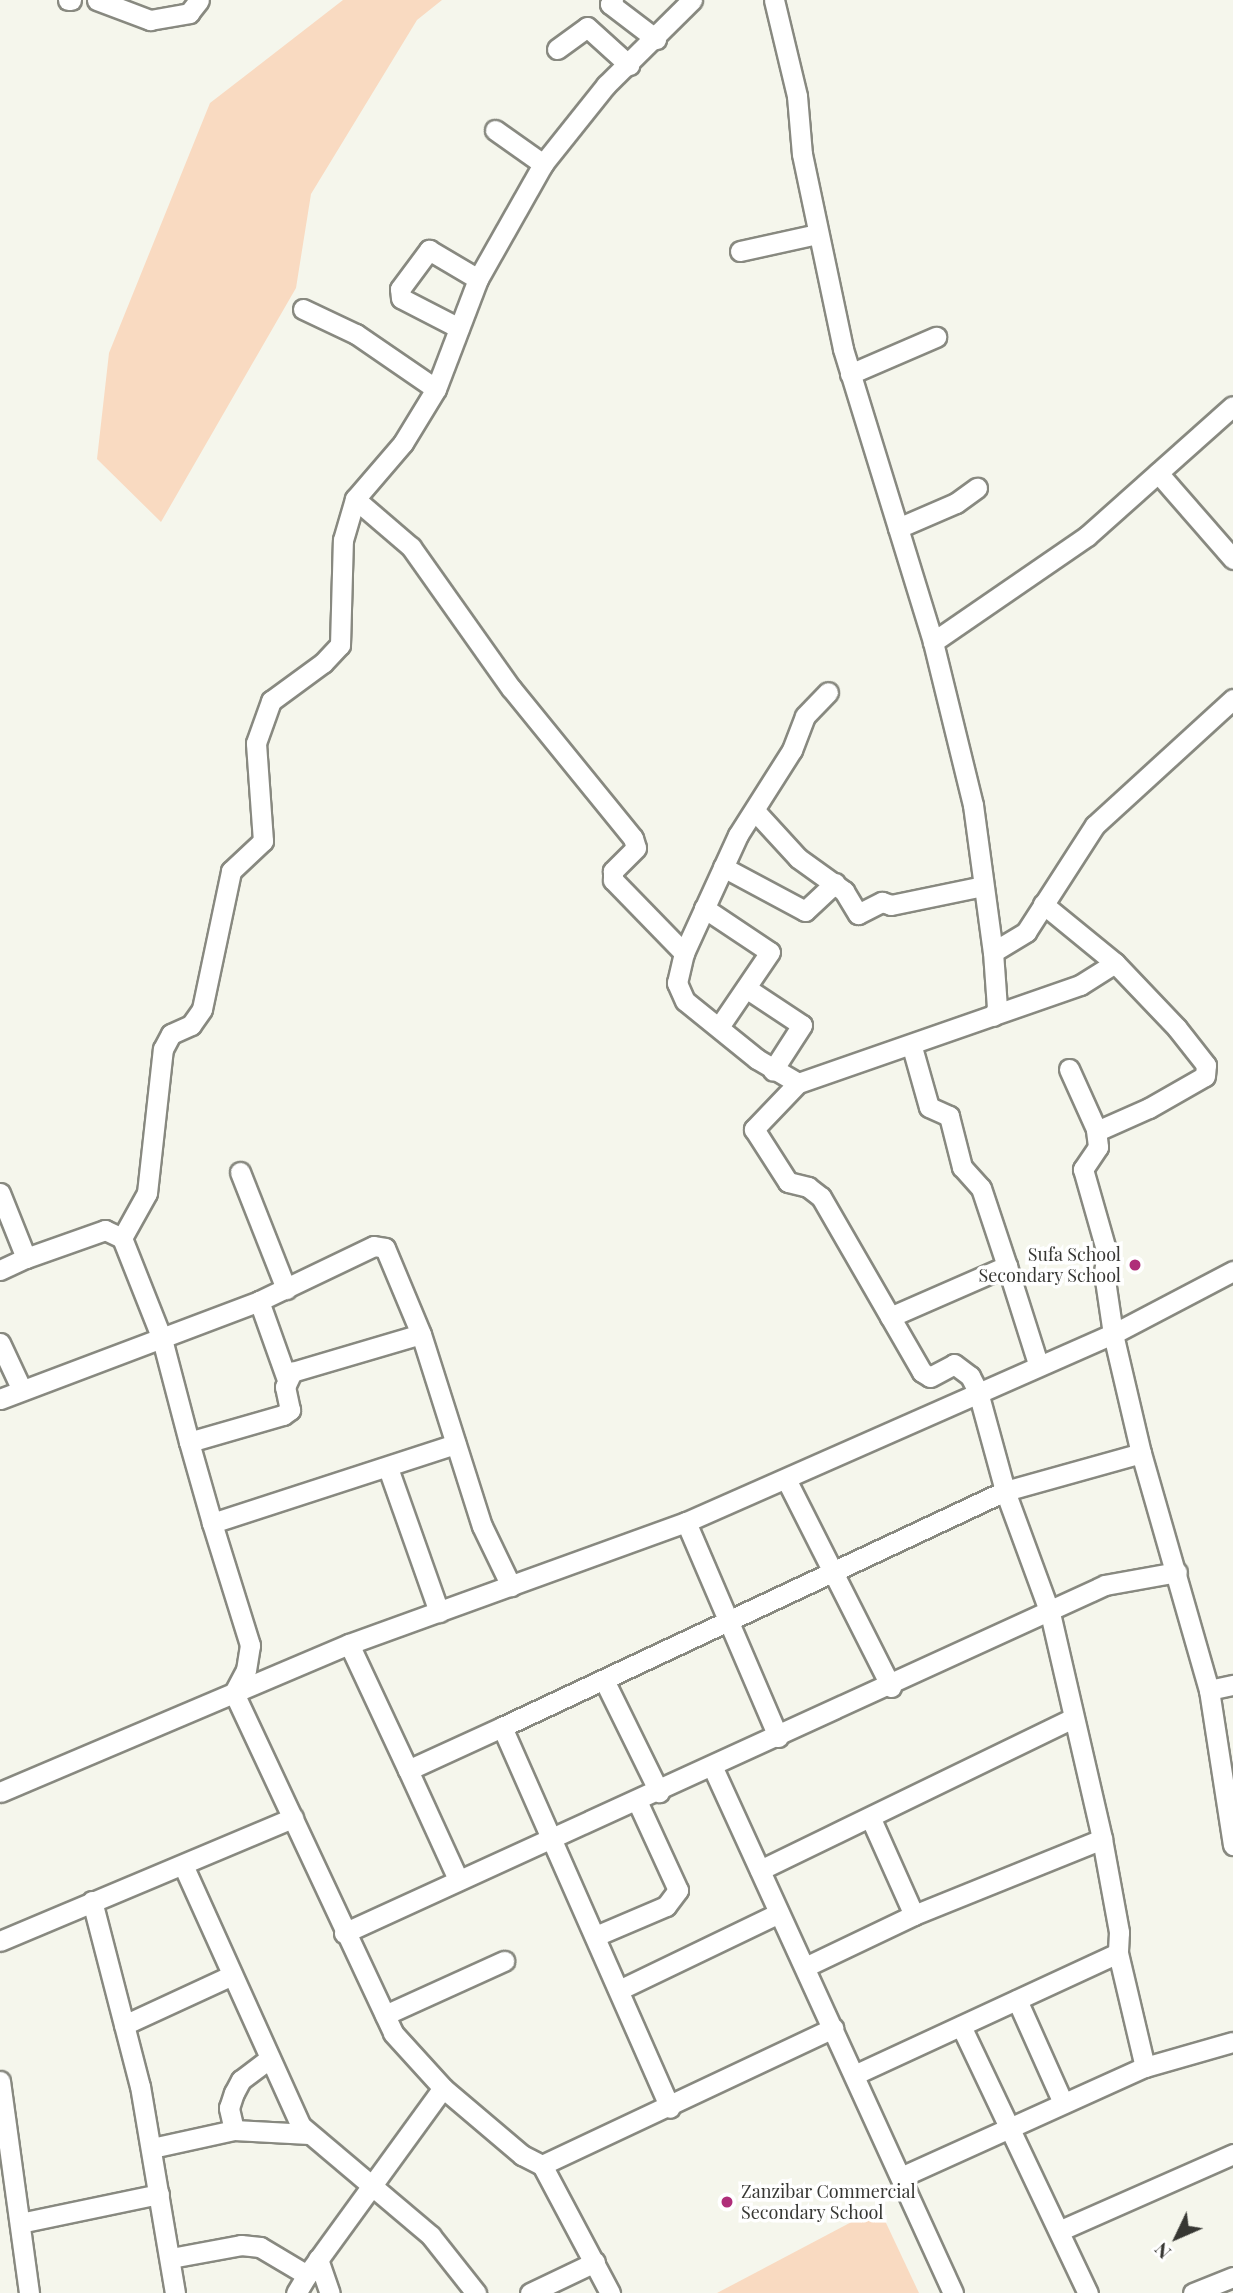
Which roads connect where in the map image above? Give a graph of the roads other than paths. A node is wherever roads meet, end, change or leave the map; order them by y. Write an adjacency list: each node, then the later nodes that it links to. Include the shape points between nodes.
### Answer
1 (97, 0): 2 (street, via 150,20 189,13)
2 (199, 0)
3 (692, 0): 7 (street)
4 (774, 0): 12 (street, via 797,96)
5 (612, 2): 6 (street); 7 (street)
6 (587, 27): 8 (street); 9 (street)
7 (656, 39): 9 (street)
8 (557, 49)
9 (629, 65): 11 (street, via 568,129)
10 (495, 130): 11 (street)
11 (543, 164): 14 (street)
12 (817, 234): 13 (street); 18 (street)
13 (740, 251)
14 (478, 279): 16 (street); 16 (street, via 429,250 400,289 401,298)
15 (303, 309): 19 (street, via 356,334)
16 (459, 328): 19 (street)
17 (936, 337): 18 (street)
18 (850, 374): 24 (street)
19 (436, 389): 23 (street, via 403,443)
20 (1233, 406): 21 (street)
21 (1158, 473): 25 (street); 26 (street, via 1060,557 995,596 960,627)
22 (977, 488): 24 (street, via 956,503)
23 (355, 499): 36 (street, via 411,547 511,688 633,838 636,848 613,871 613,880); 48 (street, via 343,540 340,645 271,701 256,743 263,841 231,872 202,1009 191,1025 171,1034 163,1049 147,1193)
24 (898, 528): 26 (street)
25 (1233, 558)
26 (933, 642): 32 (street, via 973,805)
27 (828, 692): 29 (street, via 805,716 792,750)
28 (1233, 699): 33 (street, via 1095,825)
29 (755, 811): 30 (street); 31 (street, via 798,858)
30 (723, 867): 31 (street, via 805,911); 34 (street)
31 (835, 883): 32 (street, via 858,914 882,902 891,905)
32 (984, 886): 35 (street)
33 (1043, 904): 35 (street, via 1026,932); 37 (street)
34 (704, 908): 36 (street); 38 (street, via 769,947 770,957)
35 (993, 952): 39 (street, via 997,1008)
36 (684, 953): 40 (street, via 677,983 680,994)
37 (1115, 963): 39 (street, via 1080,985); 45 (street, via 1177,1028 1208,1070 1149,1108)
38 (746, 988): 40 (street); 43 (street, via 802,1025)
39 (993, 1016): 41 (street)
40 (719, 1027): 43 (street)
41 (912, 1046): 44 (street); 50 (street, via 929,1107 949,1116 962,1167 981,1188)
42 (1069, 1069): 45 (street)
43 (773, 1070): 44 (street)
44 (798, 1083): 55 (street, via 754,1129 788,1182 808,1186 821,1197)
45 (1096, 1130): 57 (street, via 1098,1147 1083,1169 1107,1253 1104,1273)
46 (240, 1172): 53 (street)
47 (0, 1193): 49 (street)
48 (122, 1238): 49 (street, via 105,1230); 58 (street)
49 (26, 1258): 51 (street)
50 (1007, 1266): 55 (street); 60 (street)
51 (0, 1270)
52 (1233, 1271): 57 (street)
53 (286, 1289): 54 (street); 56 (street, via 374,1246 385,1248 392,1255)
54 (259, 1301): 58 (street); 61 (street)
55 (890, 1317): 63 (street, via 922,1372 930,1377 954,1364 970,1376)
56 (421, 1334): 61 (street); 66 (street)
57 (1113, 1334): 60 (street); 67 (street)
58 (162, 1339): 62 (street); 65 (street)
59 (0, 1343): 62 (street)
60 (1038, 1364): 63 (street)
61 (286, 1377): 65 (street, via 291,1403 283,1415)
62 (21, 1388): 64 (street)
63 (978, 1392): 69 (street); 70 (street)
64 (0, 1399)
65 (189, 1442): 72 (street)
66 (455, 1444): 68 (street); 75 (street, via 482,1526)
67 (1141, 1453): 70 (street); 73 (street)
68 (387, 1468): 72 (street); 76 (street)
69 (786, 1479): 71 (street); 74 (street)
70 (1005, 1491): 74 (street); 77 (street)
71 (686, 1522): 75 (street); 78 (street)
72 (212, 1523): 84 (street, via 250,1645 246,1670)
73 (1177, 1572): 77 (street, via 1105,1586); 83 (street)
74 (832, 1574): 78 (street); 82 (street)
75 (511, 1586): 76 (street)
76 (439, 1612): 79 (street)
77 (1050, 1613): 82 (street); 85 (street)
78 (729, 1622): 80 (street); 87 (street)
79 (349, 1644): 84 (street); 89 (street)
80 (604, 1680): 86 (street); 91 (street)
81 (1233, 1685): 83 (street)
82 (891, 1687): 87 (street)
83 (1209, 1690): 97 (street)
84 (234, 1693): 90 (street); 93 (street)
85 (1073, 1718): 94 (street); 96 (street)
86 (502, 1727): 89 (street); 95 (street)
87 (778, 1737): 88 (street)
88 (713, 1768): 91 (street); 99 (street)
89 (408, 1770): 100 (street)
90 (0, 1792)
91 (659, 1793): 92 (street)
92 (637, 1801): 95 (street); 105 (street, via 678,1890 666,1906)
93 (293, 1818): 98 (street); 104 (street)
94 (871, 1819): 99 (street); 103 (street)
95 (553, 1836): 100 (street); 105 (street)
96 (1102, 1839): 103 (street); 107 (street, via 1119,1931)
97 (1233, 1845)
98 (183, 1865): 101 (street); 110 (street)
99 (760, 1870): 102 (street)
100 (458, 1878): 104 (street)
101 (92, 1901): 106 (street); 114 (street)
102 (779, 1913): 109 (street); 111 (street)
103 (914, 1915): 109 (street)
104 (344, 1933): 113 (street)
105 (598, 1935): 111 (street)
106 (0, 1941)
107 (1118, 1953): 112 (street); 119 (street)
108 (504, 1961): 113 (street)
109 (805, 1968): 116 (street)
110 (232, 1975): 114 (street); 118 (street)
111 (621, 1989): 124 (street)
112 (1017, 2000): 115 (street); 123 (street)
113 (385, 2015): 122 (street, via 405,2050)
114 (124, 2025): 128 (street)
115 (961, 2026): 120 (street); 126 (street)
116 (833, 2028): 120 (street); 124 (street)
117 (1233, 2042): 119 (street)
118 (270, 2058): 125 (street, via 241,2080 234,2093 229,2108); 127 (street)
119 (1145, 2067): 123 (street)
120 (854, 2075): 131 (street)
121 (0, 2081): 134 (street)
122 (443, 2088): 130 (street, via 522,2155); 132 (street)
123 (1063, 2103): 126 (street)
124 (670, 2108): 130 (street)
125 (234, 2130): 127 (street); 128 (street)
126 (1013, 2130): 131 (street); 135 (street)
127 (309, 2134): 132 (street)
128 (152, 2148): 133 (street)
129 (1233, 2154): 135 (street)
130 (542, 2165): 138 (street)
131 (901, 2177): 148 (street)
132 (370, 2186): 137 (street); 145 (street, via 431,2236)
133 (159, 2194): 134 (street); 136 (street)
134 (20, 2223): 141 (street)
135 (1061, 2230): 149 (street)
136 (172, 2258): 139 (street, via 250,2246); 142 (street)
137 (318, 2259): 139 (street); 144 (street)
138 (595, 2262): 146 (street); 147 (street)
139 (307, 2275): 143 (street)
140 (1233, 2277): 150 (street)
141 (29, 2293)
142 (175, 2293)
143 (296, 2293)
144 (330, 2293)
145 (476, 2293)
146 (530, 2293)
147 (610, 2293)
148 (953, 2293)
149 (1088, 2293)
150 (1193, 2293)

